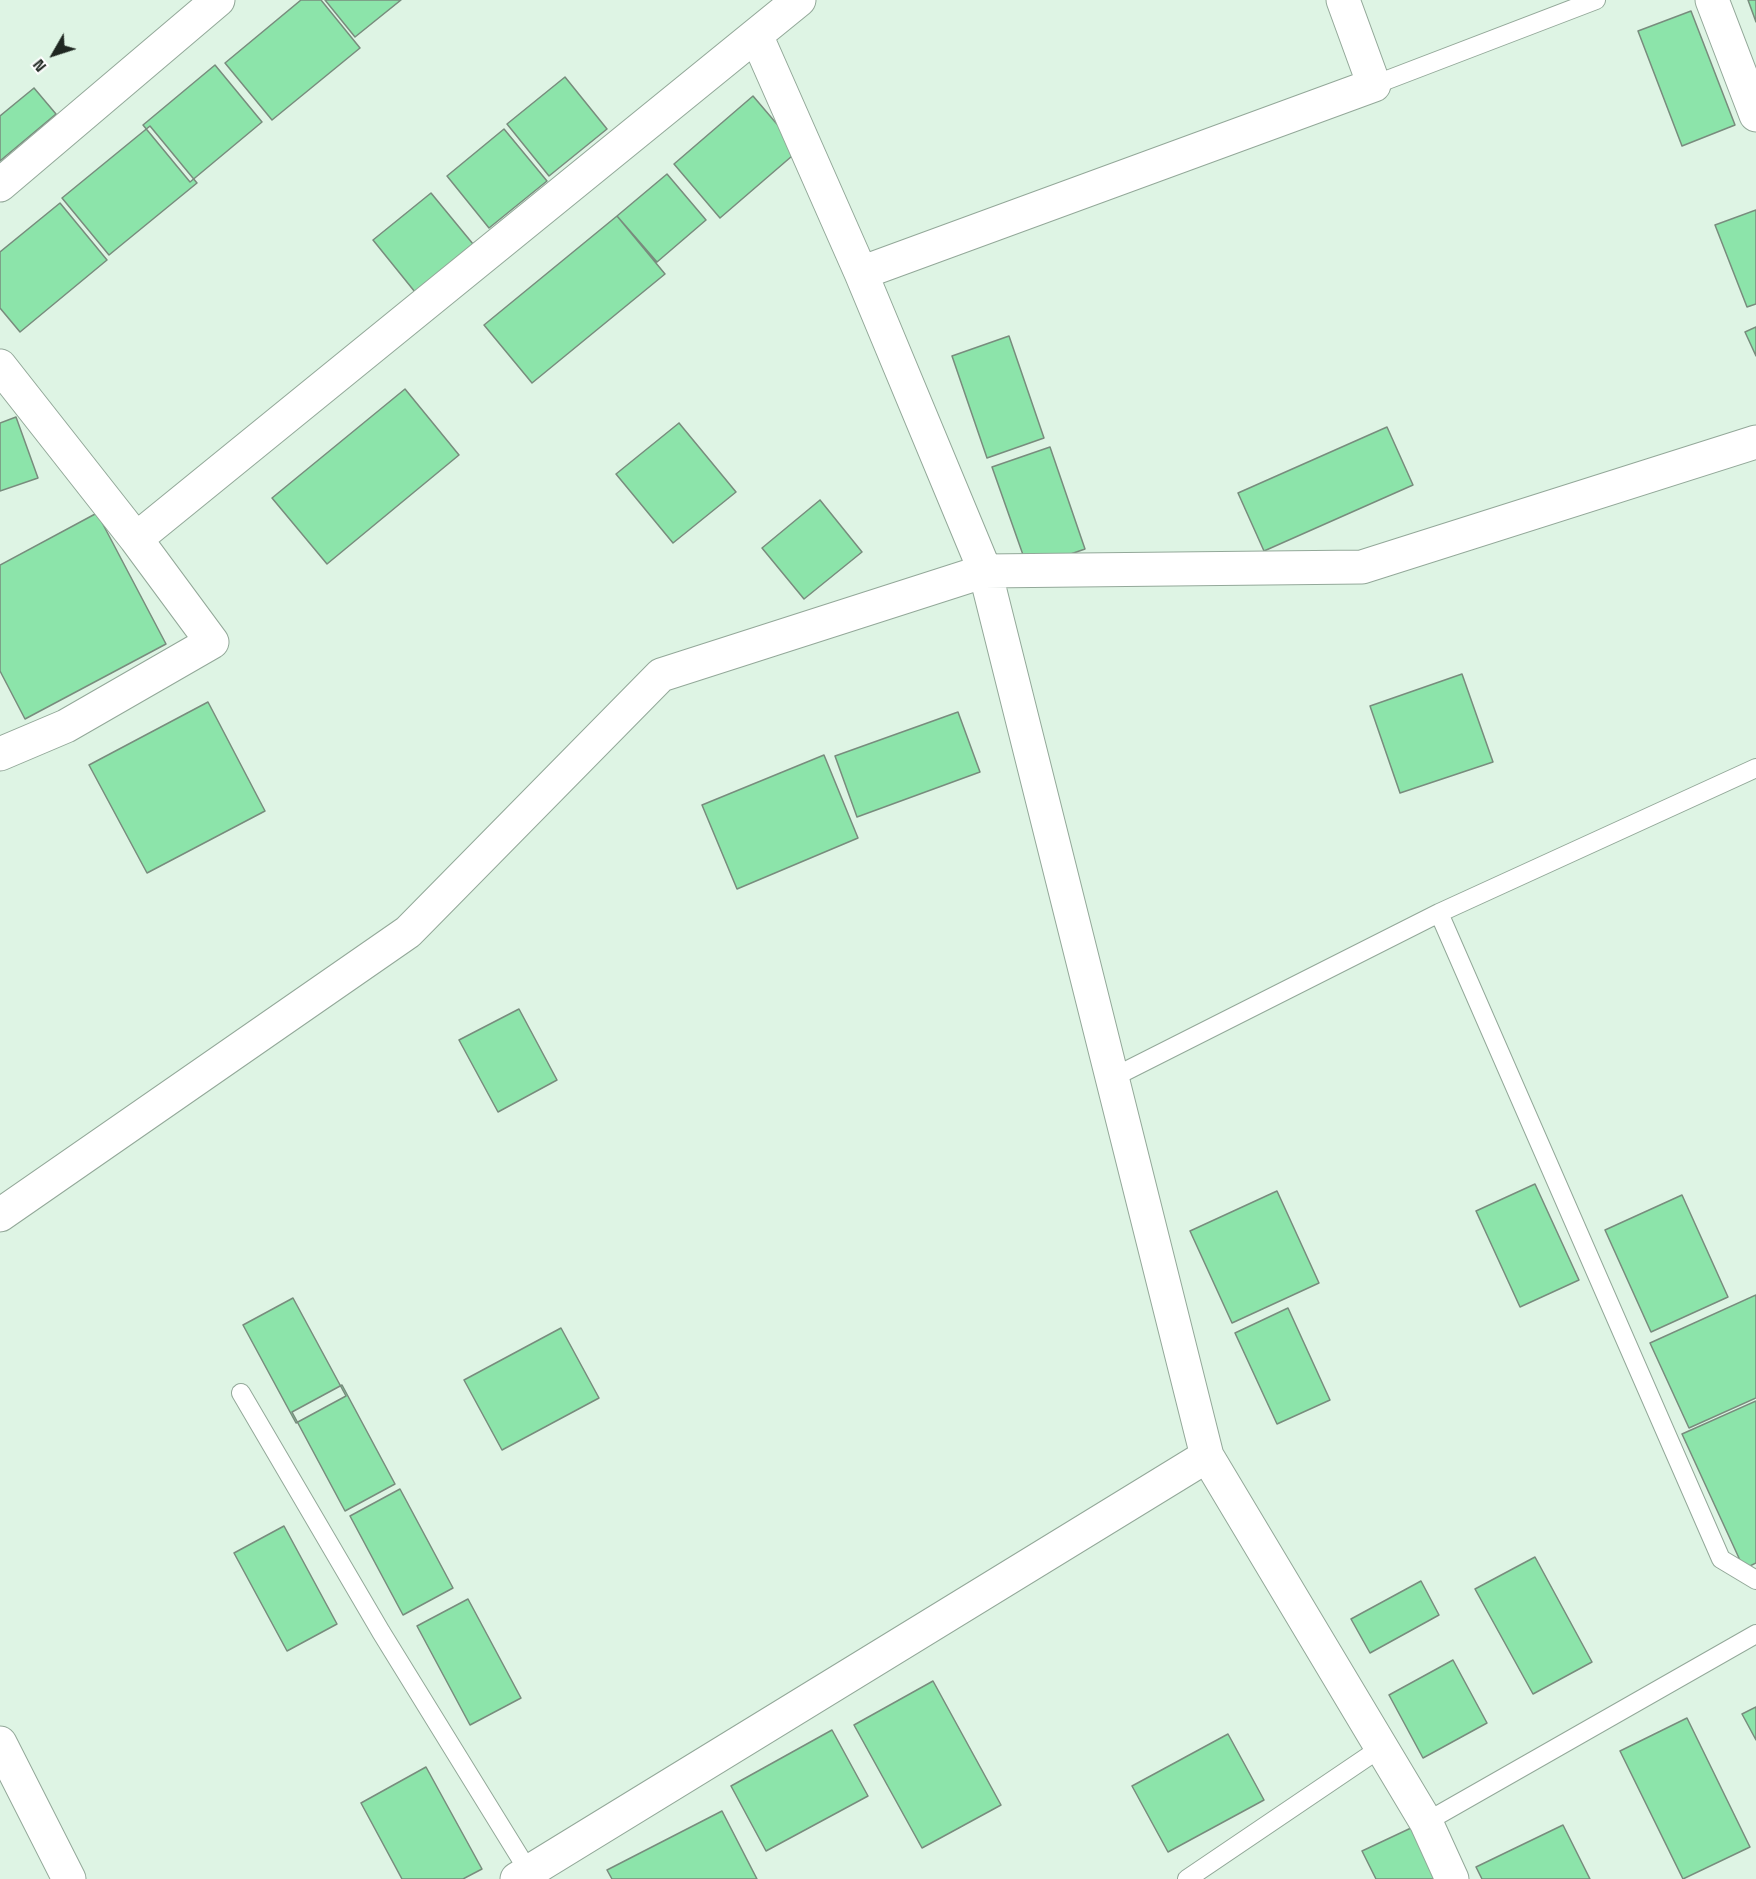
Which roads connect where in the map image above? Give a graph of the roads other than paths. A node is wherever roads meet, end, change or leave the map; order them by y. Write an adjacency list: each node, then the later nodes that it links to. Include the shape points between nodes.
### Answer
1 (218, 0): 9 (street)
2 (799, 0): 6 (street)
3 (1342, 0): 7 (street)
4 (1596, 0): 7 (lane)
5 (1712, 0): 8 (street)
6 (756, 35): 10 (street); 13 (street)
7 (1374, 85): 10 (street)
8 (1756, 115)
9 (0, 185)
10 (861, 273): 14 (street)
11 (0, 366): 13 (street)
12 (1756, 442): 14 (street, via 1362,567)
13 (136, 539): 15 (street, via 212,642 66,726)
14 (985, 571): 18 (street); 19 (street, via 661,675 408,932)
15 (0, 754)
16 (1756, 768): 17 (lane)
17 (1439, 913): 18 (lane); 22 (lane, via 1721,1558)
18 (1112, 1078): 21 (street)
19 (0, 1215)
20 (241, 1393): 27 (lane)
21 (1207, 1456): 25 (street); 27 (street)
22 (1756, 1580)
23 (1756, 1634): 26 (lane)
24 (0, 1743): 28 (street)
25 (1382, 1747): 26 (street); 29 (lane)
26 (1426, 1822): 30 (street)
27 (523, 1875)
28 (69, 1879)
29 (1187, 1879)
30 (1452, 1879)

